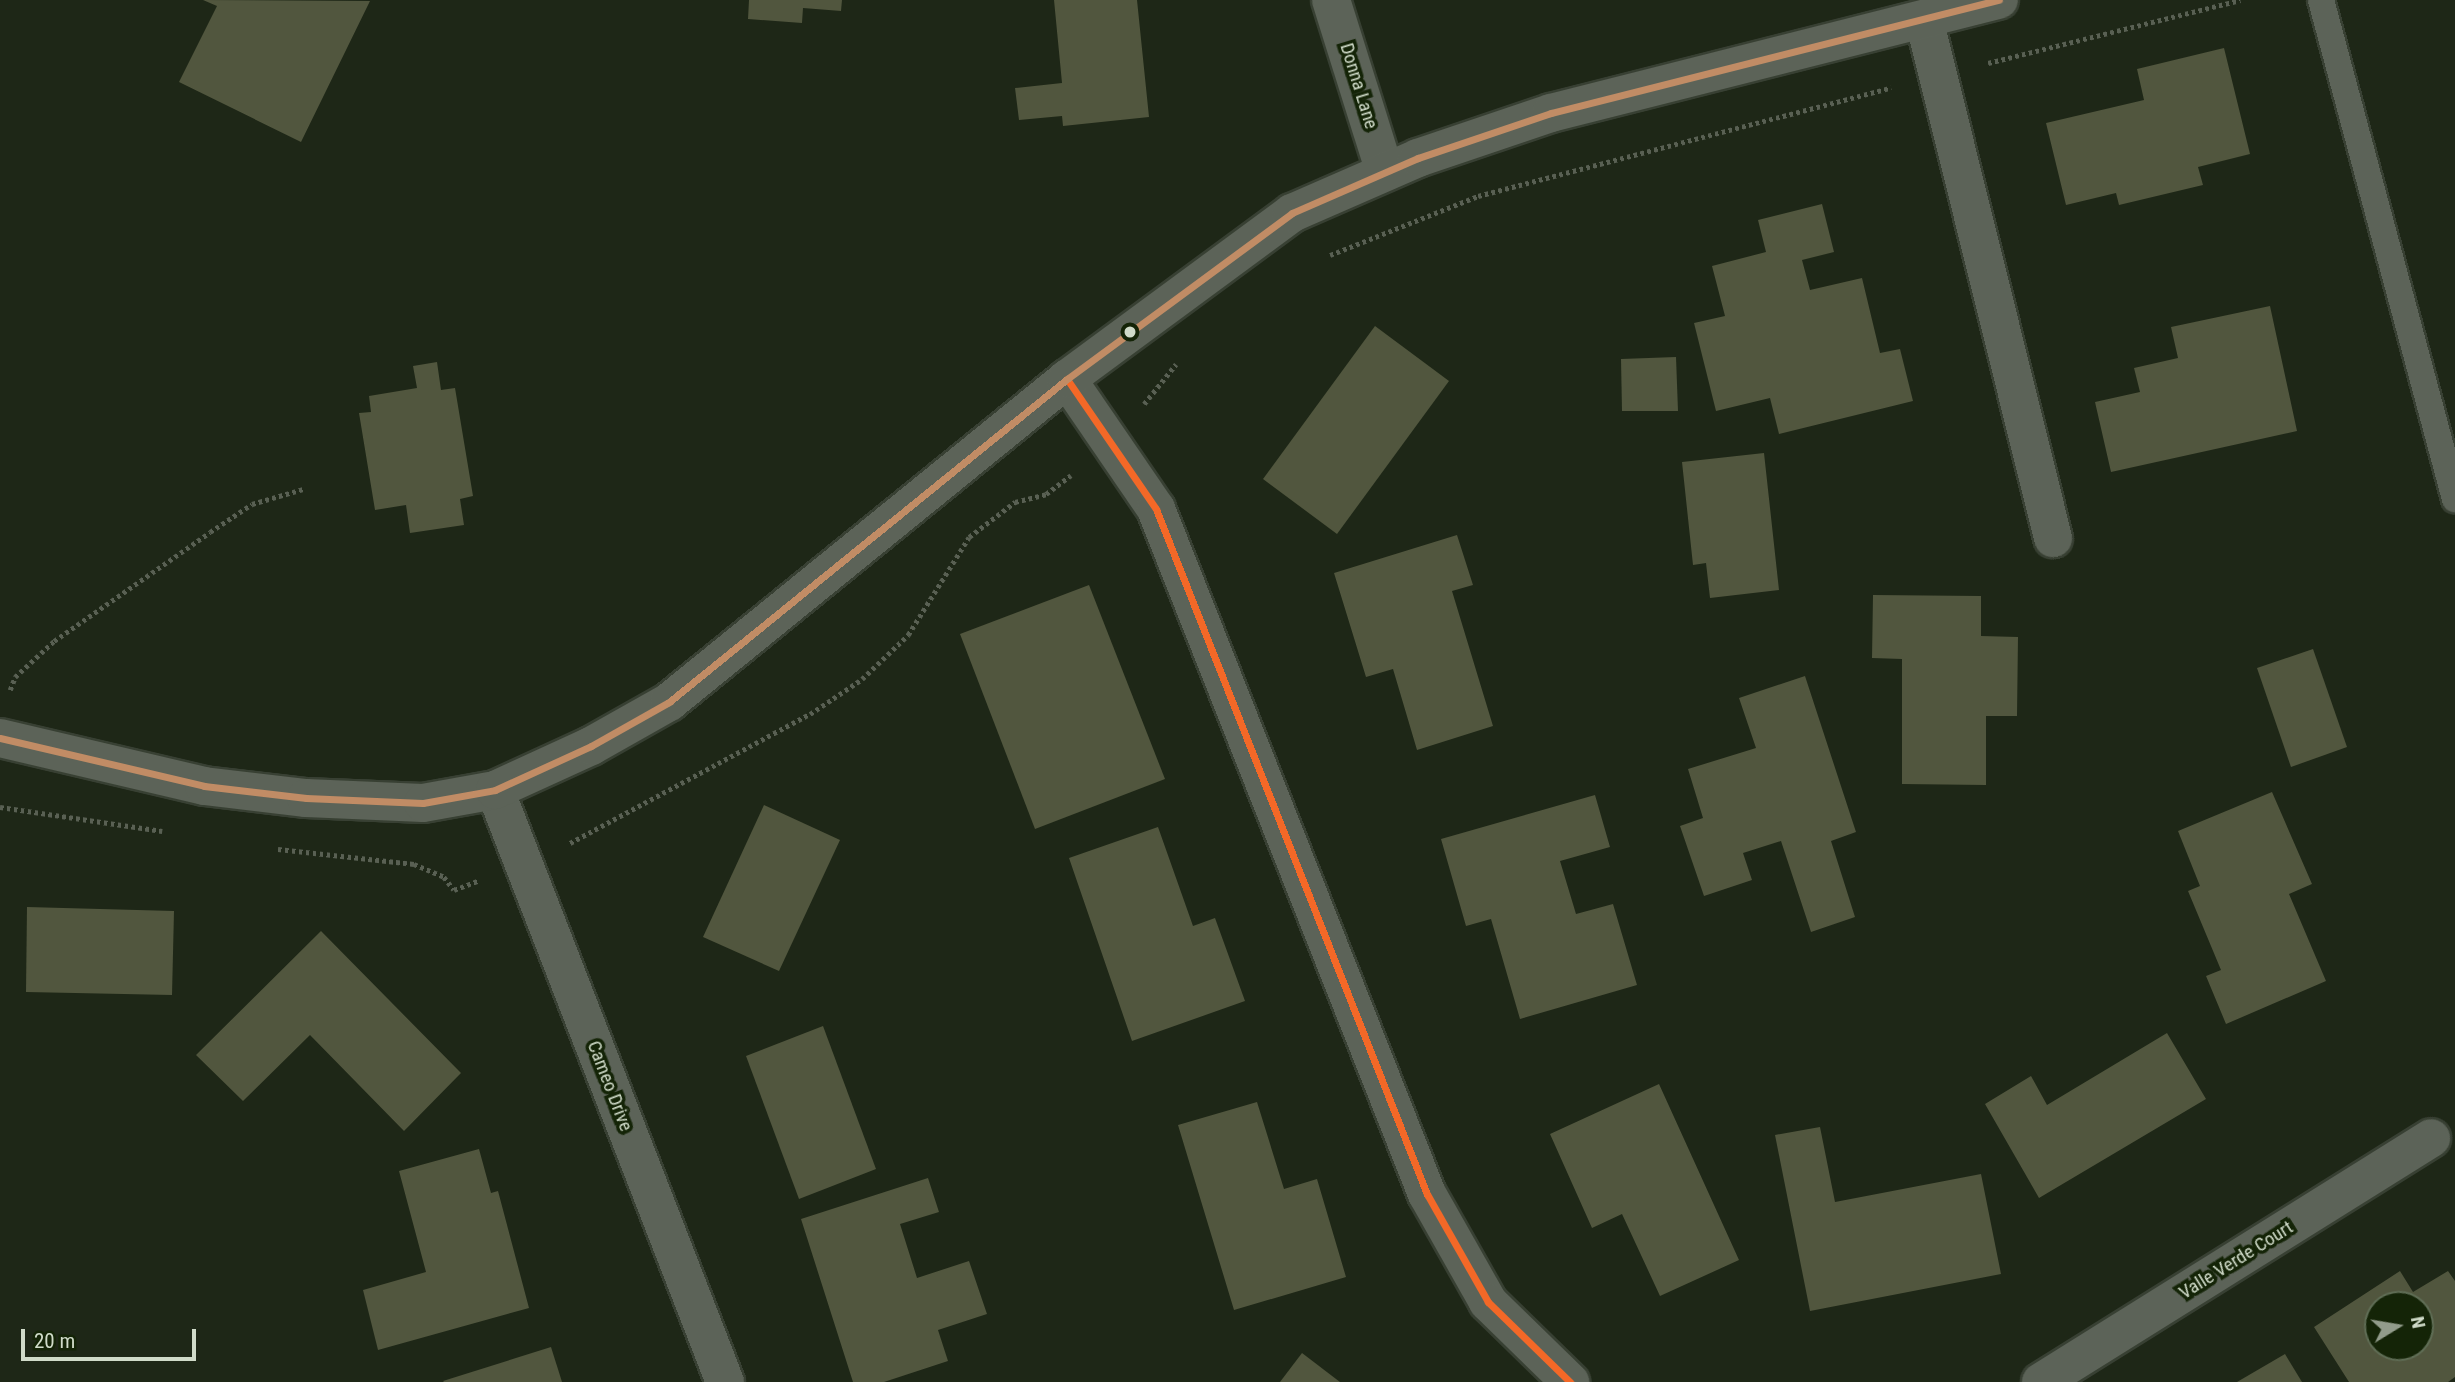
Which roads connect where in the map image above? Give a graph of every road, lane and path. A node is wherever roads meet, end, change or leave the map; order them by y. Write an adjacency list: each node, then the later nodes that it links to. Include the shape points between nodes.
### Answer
1 (1331, 0): 5 (street, Donna Lane)
2 (1999, 0): 4 (street)
3 (2320, 0): 8 (lane)
4 (1924, 19): 5 (street, via 1552,113); 9 (street)
5 (1385, 172): 6 (street, via 1292,212)
6 (1067, 379): 11 (street, via 669,702 591,747); 14 (street, via 1156,509 1427,1194 1488,1302)
7 (303, 489): 10 (path, via 252,504 54,641 15,677)
8 (2455, 499)
9 (2053, 538)
10 (2, 720): 11 (street, via 204,786 306,798 423,803)
11 (495, 790): 13 (street, Cameo Drive)
12 (2431, 1138): 15 (street, Valle Verde Court)
13 (725, 1382)
14 (1570, 1382)
15 (2041, 1382)

